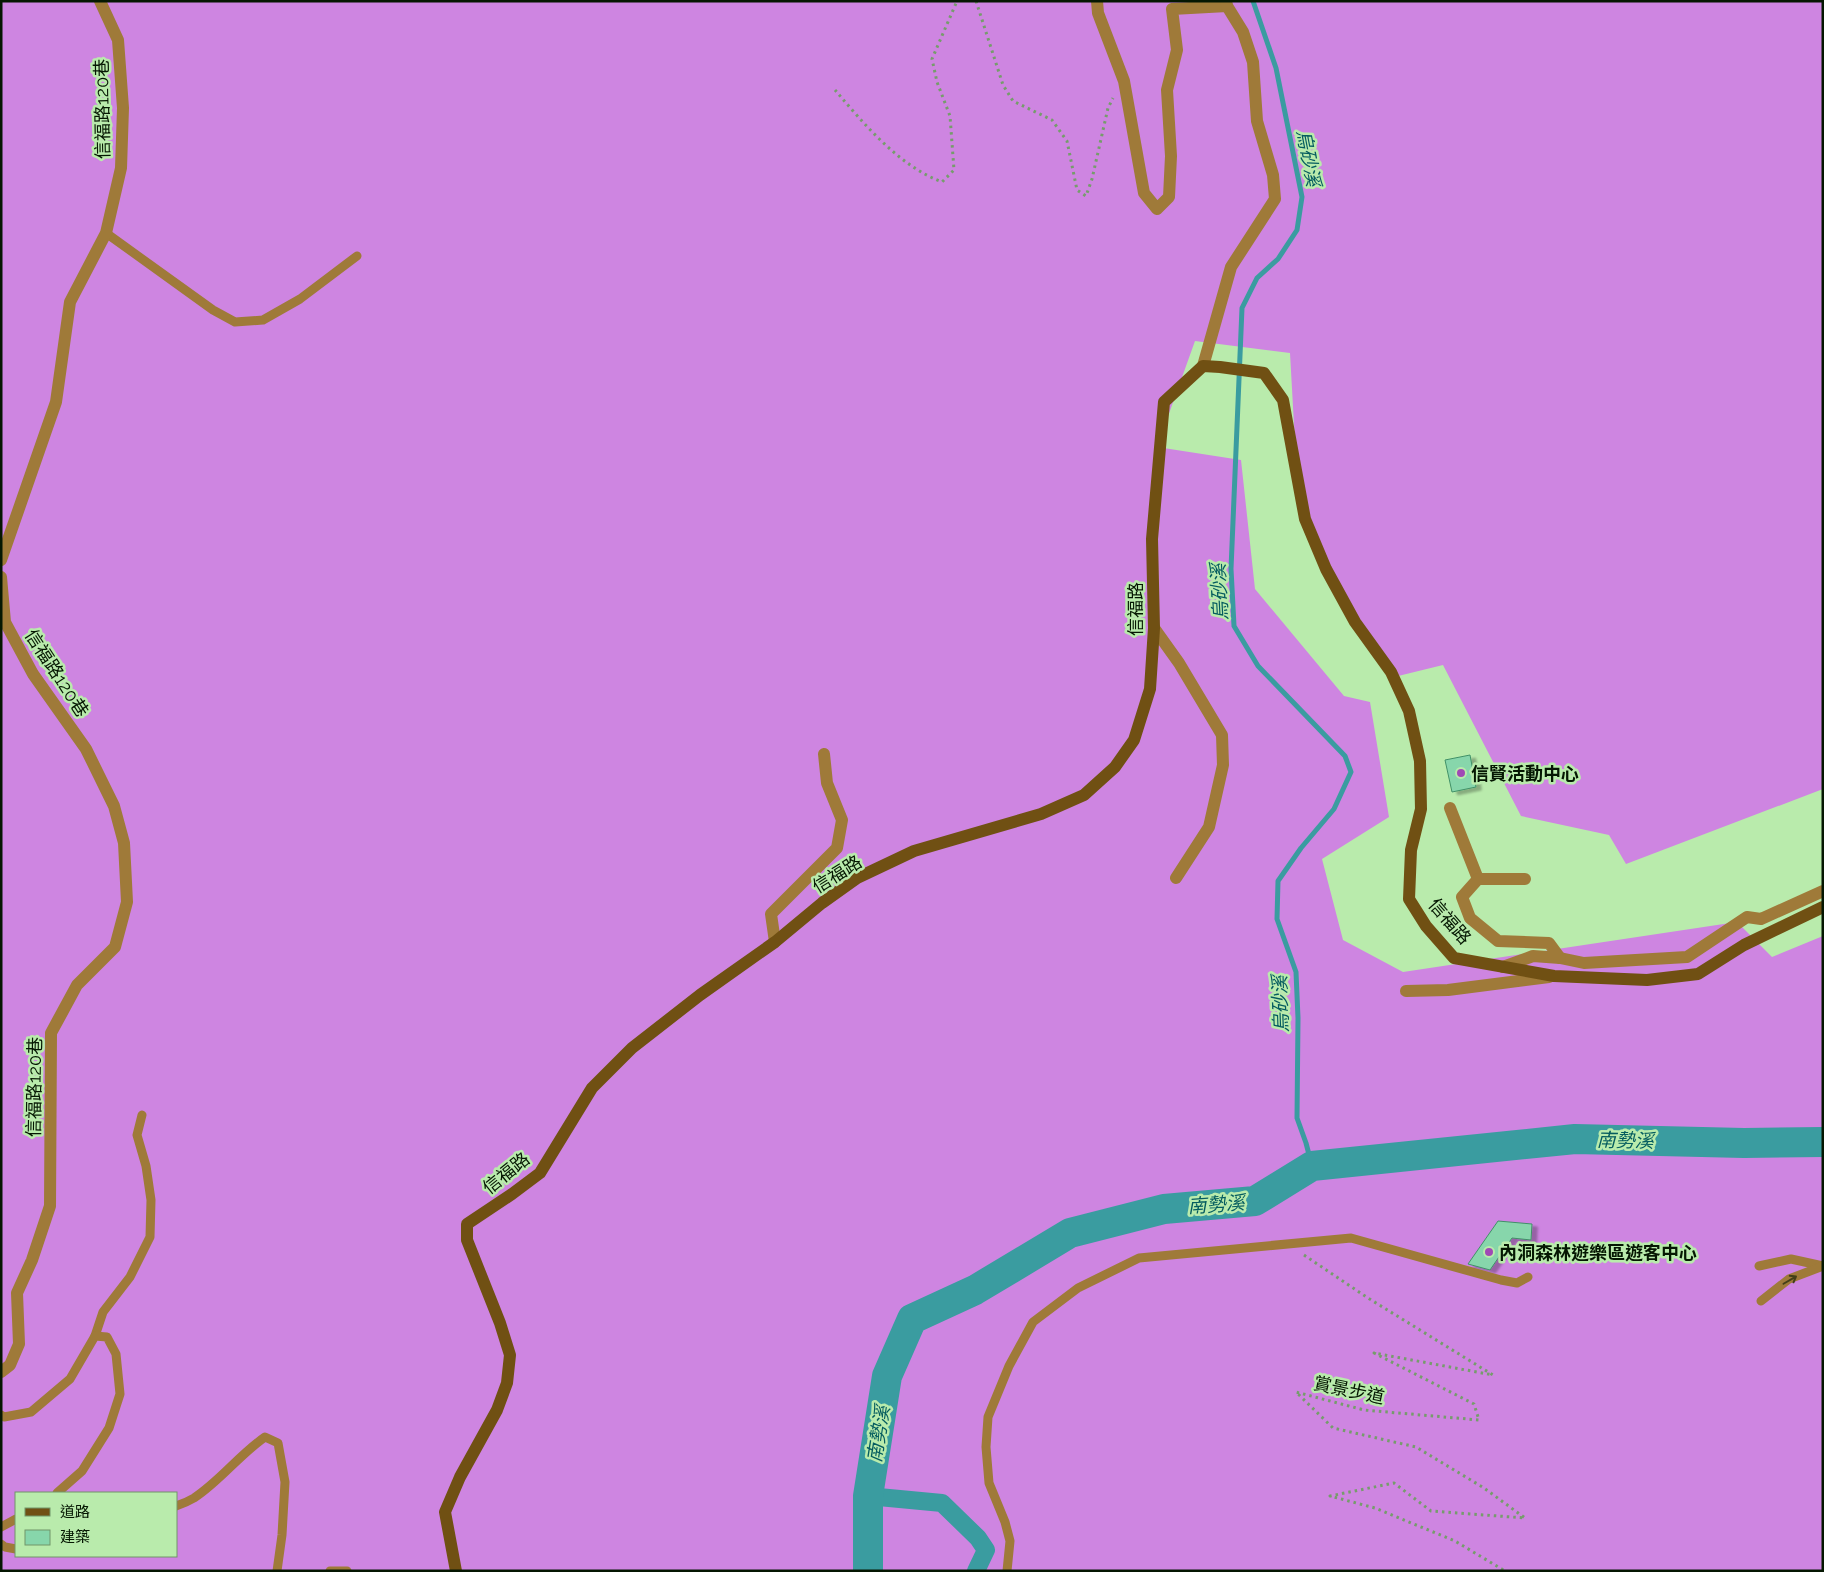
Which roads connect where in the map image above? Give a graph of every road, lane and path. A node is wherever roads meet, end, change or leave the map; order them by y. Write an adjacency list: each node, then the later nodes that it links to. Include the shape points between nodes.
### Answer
1 (100, 1): 8 (street, 信福路120巷, via 118,40 123,108 121,168)
2 (957, 1): 7 (path, via 932,58 950,116 954,170 942,182 924,175 872,133)
3 (976, 1): 6 (path, via 1003,85 1013,101 1052,120 1066,141 1077,190 1086,196 1108,108)
4 (1098, 1): 6 (street, via 1098,13)
5 (1226, 4): 6 (street, via 1172,9 1177,50 1167,90 1172,156 1170,197 1156,209 1144,193); 10 (street, via 1242,32 1253,62 1257,121 1273,175 1275,199 1231,267)
6 (1124, 80)
7 (835, 90)
8 (106, 233): 9 (lane, via 213,310 235,322 263,320 300,298); 11 (street, 信福路120巷, via 70,302 56,402)
9 (357, 256)
10 (1203, 366): 13 (street, 信福路, via 1164,402 1152,539); 23 (street, 信福路, via 1264,373 1283,400 1305,519 1326,568 1355,622 1391,672 1409,711 1420,761 1421,809 1411,850 1409,899 1426,926 1454,958)
11 (1, 560)
12 (1, 577): 33 (street, 信福路120巷, via 5,622 33,674 86,749 114,806 124,843 127,902 115,947 77,985 51,1033 50,1206 17,1293 18,1344 10,1365)
13 (1154, 628): 16 (street, via 1222,735 1223,765 1209,827); 21 (street, 信福路, via 1150,689 1134,740 1115,767 1084,795 1040,814 914,851 857,878)
14 (824, 754): 21 (street, via 827,783 842,820 838,848 771,914)
15 (1450, 808): 17 (street)
16 (1176, 878)
17 (1478, 879): 18 (street); 22 (street, via 1462,898 1470,918 1498,941 1549,943)
18 (1525, 880)
19 (1823, 891): 22 (street, via 1761,919 1747,917 1687,957 1584,963)
20 (1823, 907): 24 (street, 信福路, via 1744,945 1698,974 1647,980)
21 (775, 942): 44 (street, 信福路, via 632,1048 592,1088 540,1174 467,1224 467,1240 510,1355 507,1383 496,1410 445,1512)
22 (1560, 958): 23 (street, via 1533,956)
23 (1503, 966): 24 (street, 信福路)
24 (1554, 976): 25 (street, via 1448,990)
25 (1406, 991)
26 (142, 1115): 32 (lane, via 137,1135 151,1200 150,1237 130,1277 103,1312)
27 (1289, 1245): 30 (lane, via 1351,1238 1501,1280 1517,1283); 45 (lane, via 1139,1258 1078,1288 1033,1322 1009,1366 988,1417 989,1483 1010,1541); 46 (path, 賞景步道, via 1493,1375 1374,1353 1474,1404 1479,1420 1364,1410 1296,1392 1333,1428 1416,1447 1484,1488 1525,1518 1431,1511 1394,1483 1330,1496 1375,1508 1455,1541)
28 (1759, 1266): 29 (lane, via 1791,1259)
29 (1823, 1266): 31 (lane, one-way to 29, via 1789,1279)
30 (1528, 1277)
31 (1761, 1301)
32 (95, 1336): 34 (lane, via 70,1379 38,1407 31,1412); 35 (lane, via 107,1337 116,1354 120,1394 109,1428 87,1464)
33 (1, 1372)
34 (1, 1415)
35 (58, 1492)
36 (178, 1505): 41 (lane, via 194,1498 265,1437 278,1443 285,1482)
37 (15, 1520): 38 (lane)
38 (1, 1527)
39 (1, 1544): 40 (lane)
40 (15, 1548)
41 (277, 1571)
42 (330, 1571): 43 (lane)
43 (348, 1571)
44 (456, 1571)
45 (1007, 1571)
46 (1505, 1571)

